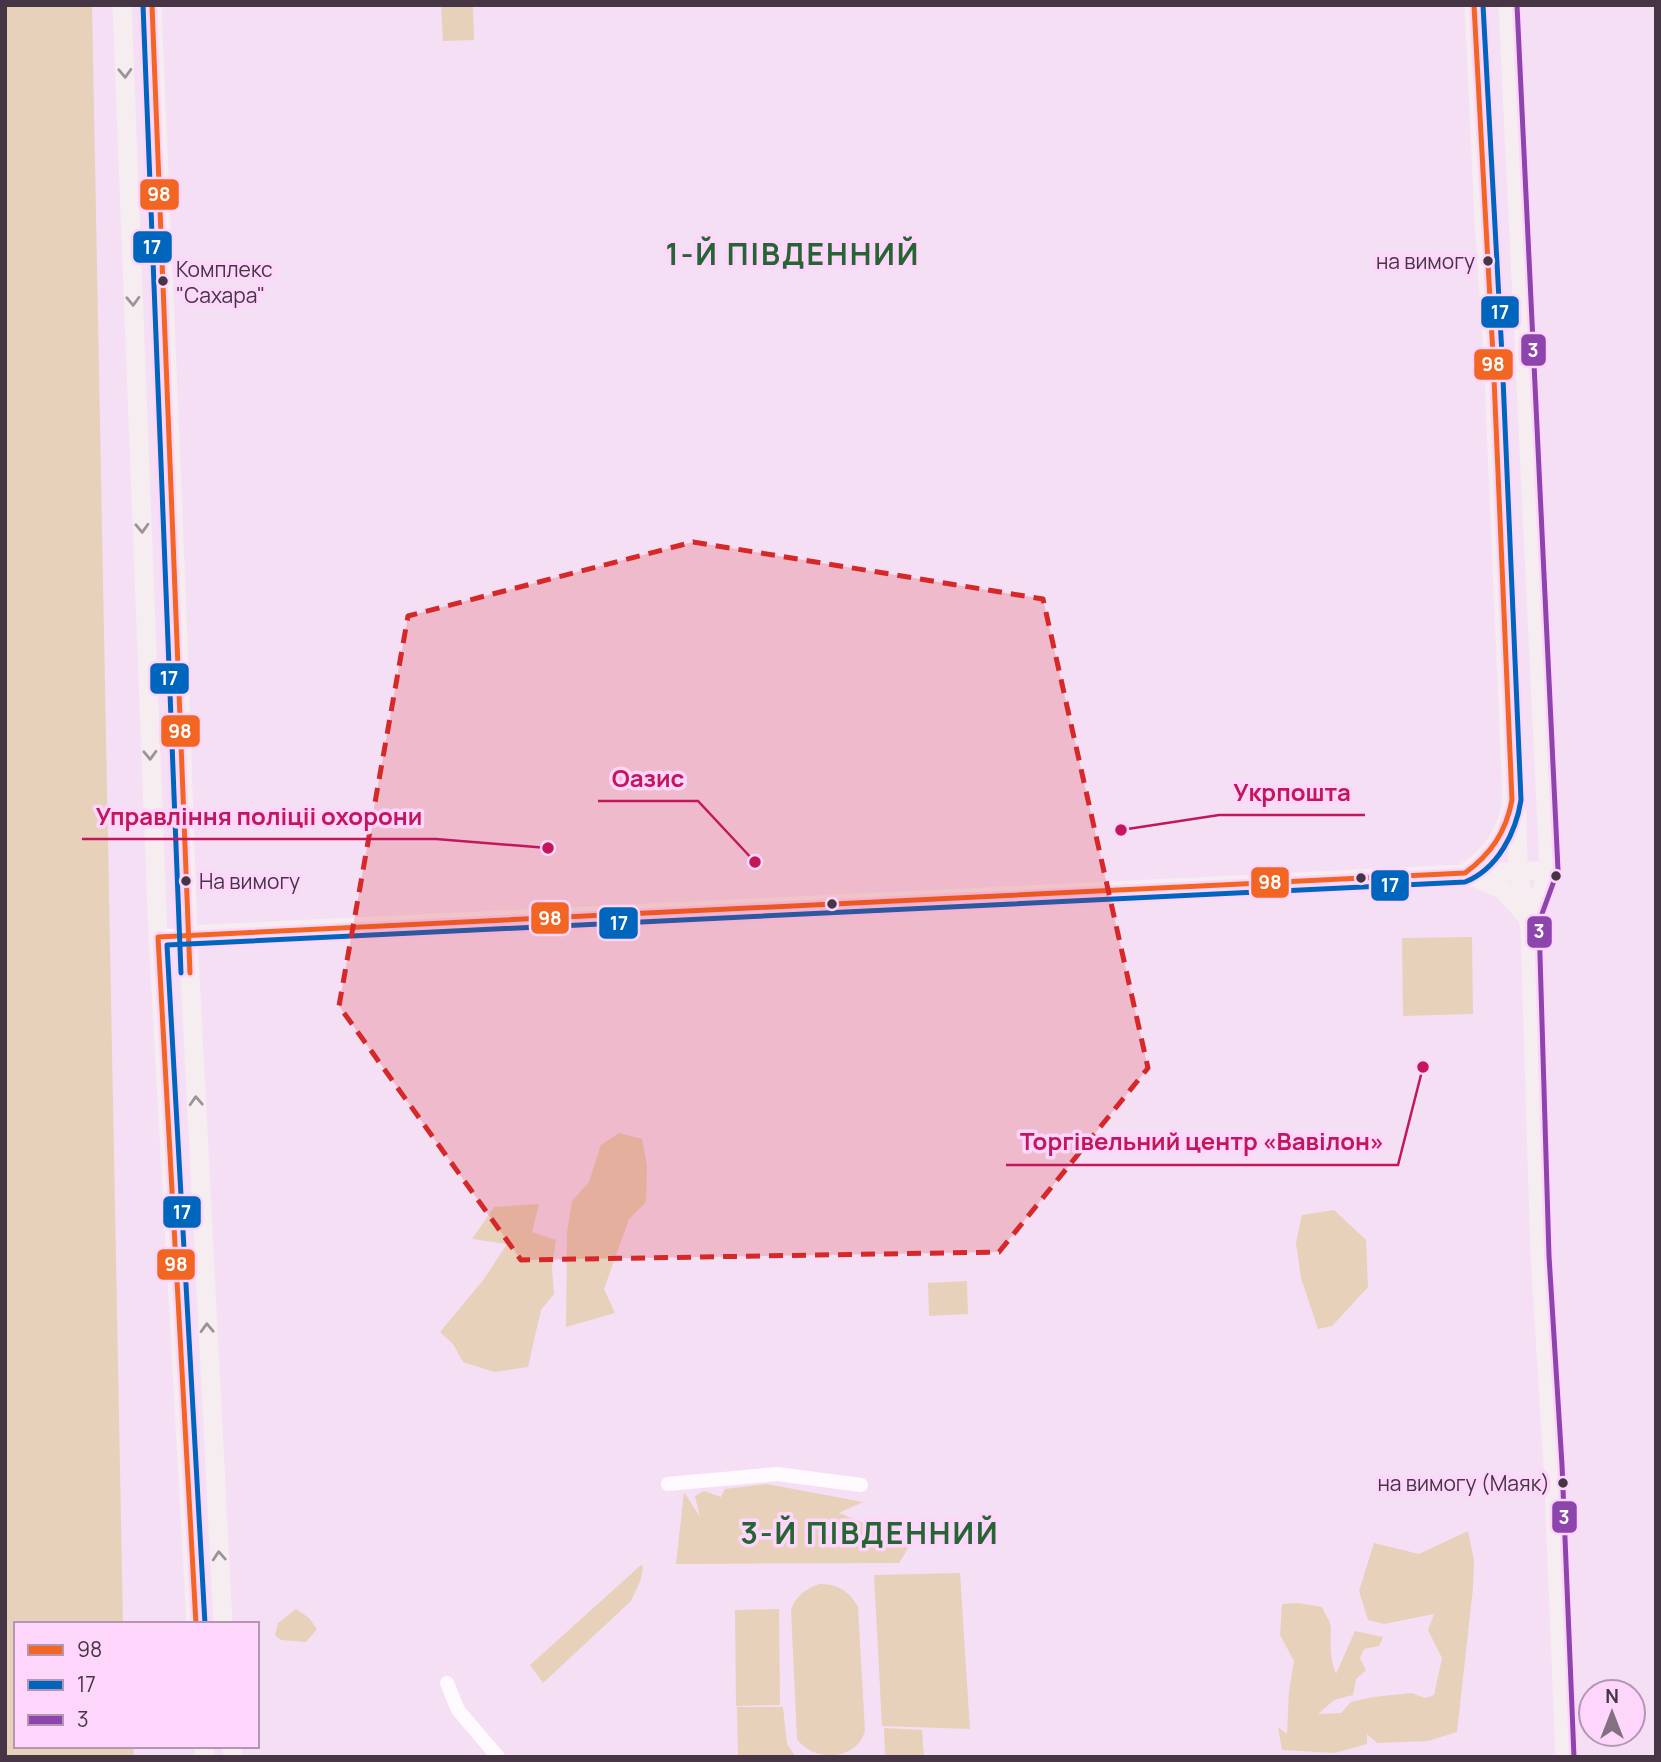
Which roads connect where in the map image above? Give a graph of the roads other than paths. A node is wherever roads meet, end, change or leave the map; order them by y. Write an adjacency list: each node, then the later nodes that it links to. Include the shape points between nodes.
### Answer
1 (122, 5): 11 (street, one-way to 11)
2 (152, 5): 10 (street)
3 (1474, 5): 5 (street)
4 (1508, 5): 6 (street)
5 (1513, 800): 7 (street); 8 (street, via 1499,840 1482,862)
6 (1549, 870): 7 (street); 9 (street)
7 (1518, 871): 8 (street); 9 (street)
8 (1465, 873): 9 (street, via 1502,889); 10 (street)
9 (1530, 921): 18 (street, via 1539,1256)
10 (188, 935): 11 (street); 15 (street, one-way to 10)
11 (158, 937): 14 (street)
12 (668, 1483): 13 (street, via 777,1474)
13 (861, 1485)
14 (196, 1622)
15 (223, 1622)
16 (447, 1683): 17 (street, via 458,1710)
17 (498, 1757)
18 (1565, 1757)

